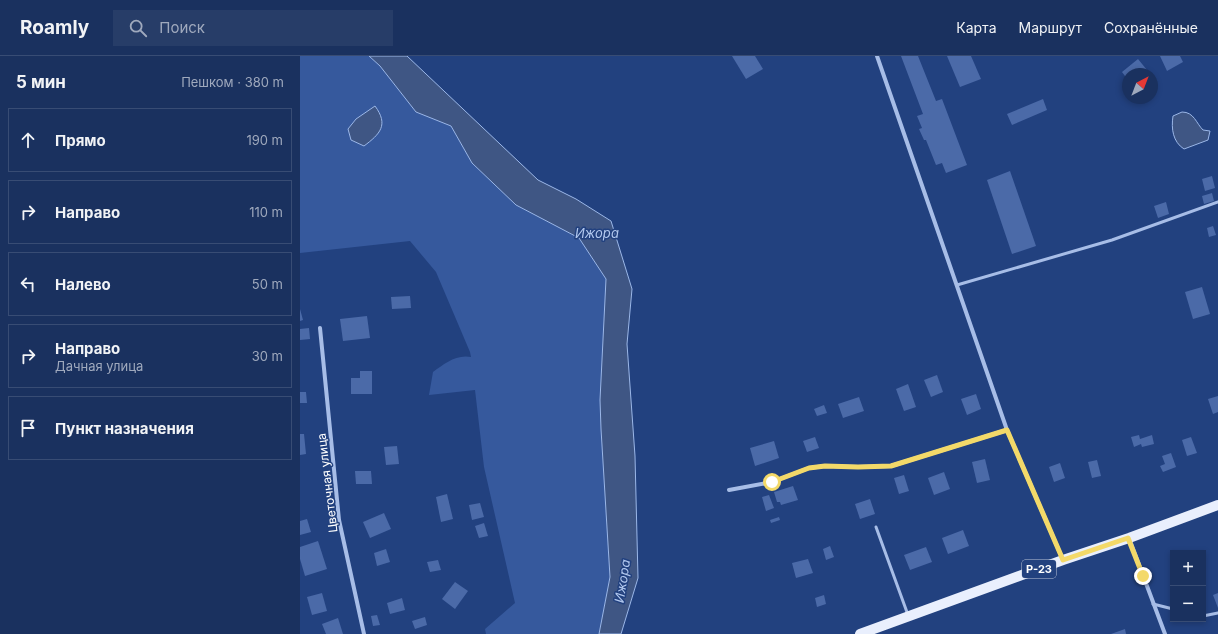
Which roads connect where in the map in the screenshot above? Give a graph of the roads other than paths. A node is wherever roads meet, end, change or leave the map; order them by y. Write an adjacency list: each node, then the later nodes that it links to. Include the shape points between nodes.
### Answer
1 (877, 56): 3 (street)
2 (1218, 202): 3 (lane, via 1112,240)
3 (957, 285): 5 (street)
4 (320, 328): 16 (street, Цветочная улица, via 339,520)
5 (1007, 430): 6 (street, via 891,466 809,468 772,482); 10 (street)
6 (729, 490)
7 (1218, 505): 9 (main road, Р-23)
8 (876, 527): 15 (lane)
9 (1128, 538): 10 (main road, Р-23); 11 (street)
10 (1063, 560): 15 (main road, Р-23)
11 (1154, 604): 12 (lane); 18 (street)
12 (1170, 608)
13 (1218, 613): 14 (lane)
14 (1206, 615)
15 (909, 616): 17 (main road, Р-23)
16 (364, 634)
17 (860, 634)
18 (1165, 634)

